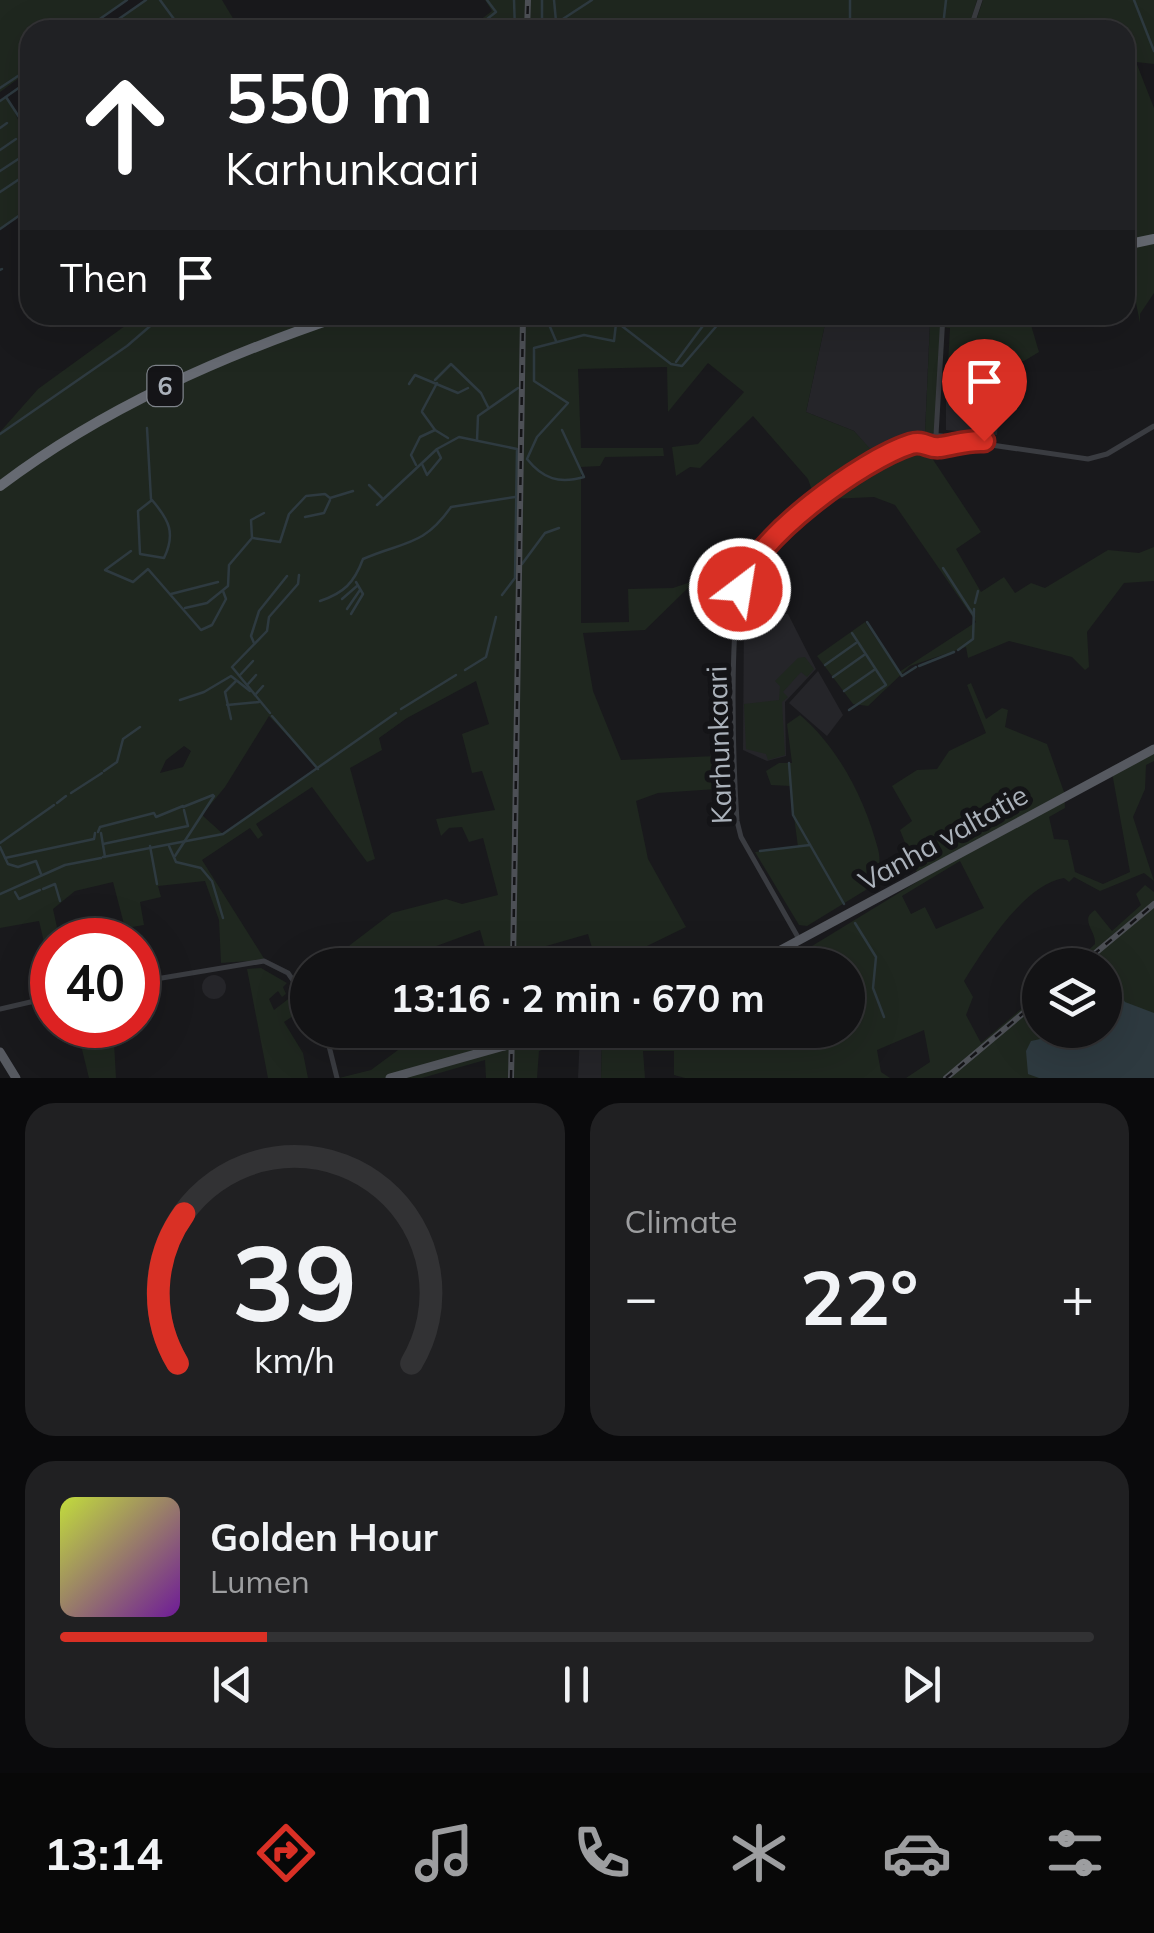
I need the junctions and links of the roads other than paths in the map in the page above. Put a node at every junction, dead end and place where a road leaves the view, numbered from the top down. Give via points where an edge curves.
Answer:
1 (302, 325) edge
2 (319, 325) edge
3 (943, 325) edge
4 (1154, 426) edge
5 (938, 439) junction
6 (0, 482) edge
7 (1154, 749) edge
8 (800, 942) junction
9 (788, 948) edge
10 (290, 977) edge
11 (160, 978) edge
12 (30, 1002) edge
13 (0, 1009) edge
14 (330, 1048) edge
15 (497, 1048) edge
16 (0, 1052) edge
17 (16, 1078) edge
18 (338, 1078) edge
19 (390, 1078) edge

1 - 6 highway, 6 via 109,408
2 - 6 highway, 6 via 166,385
3 - 5 street
4 - 5 street, Karhunkaari via 1088,459
5 - 8 street, Karhunkaari via 878,458 747,566 738,608 742,838
7 - 8 main road, Vanha valtatie
8 - 9 main road, Vanha valtatie
10 - 11 street via 264,961
12 - 13 street
14 - 18 street
15 - 19 main road, bridge
16 - 17 main road

